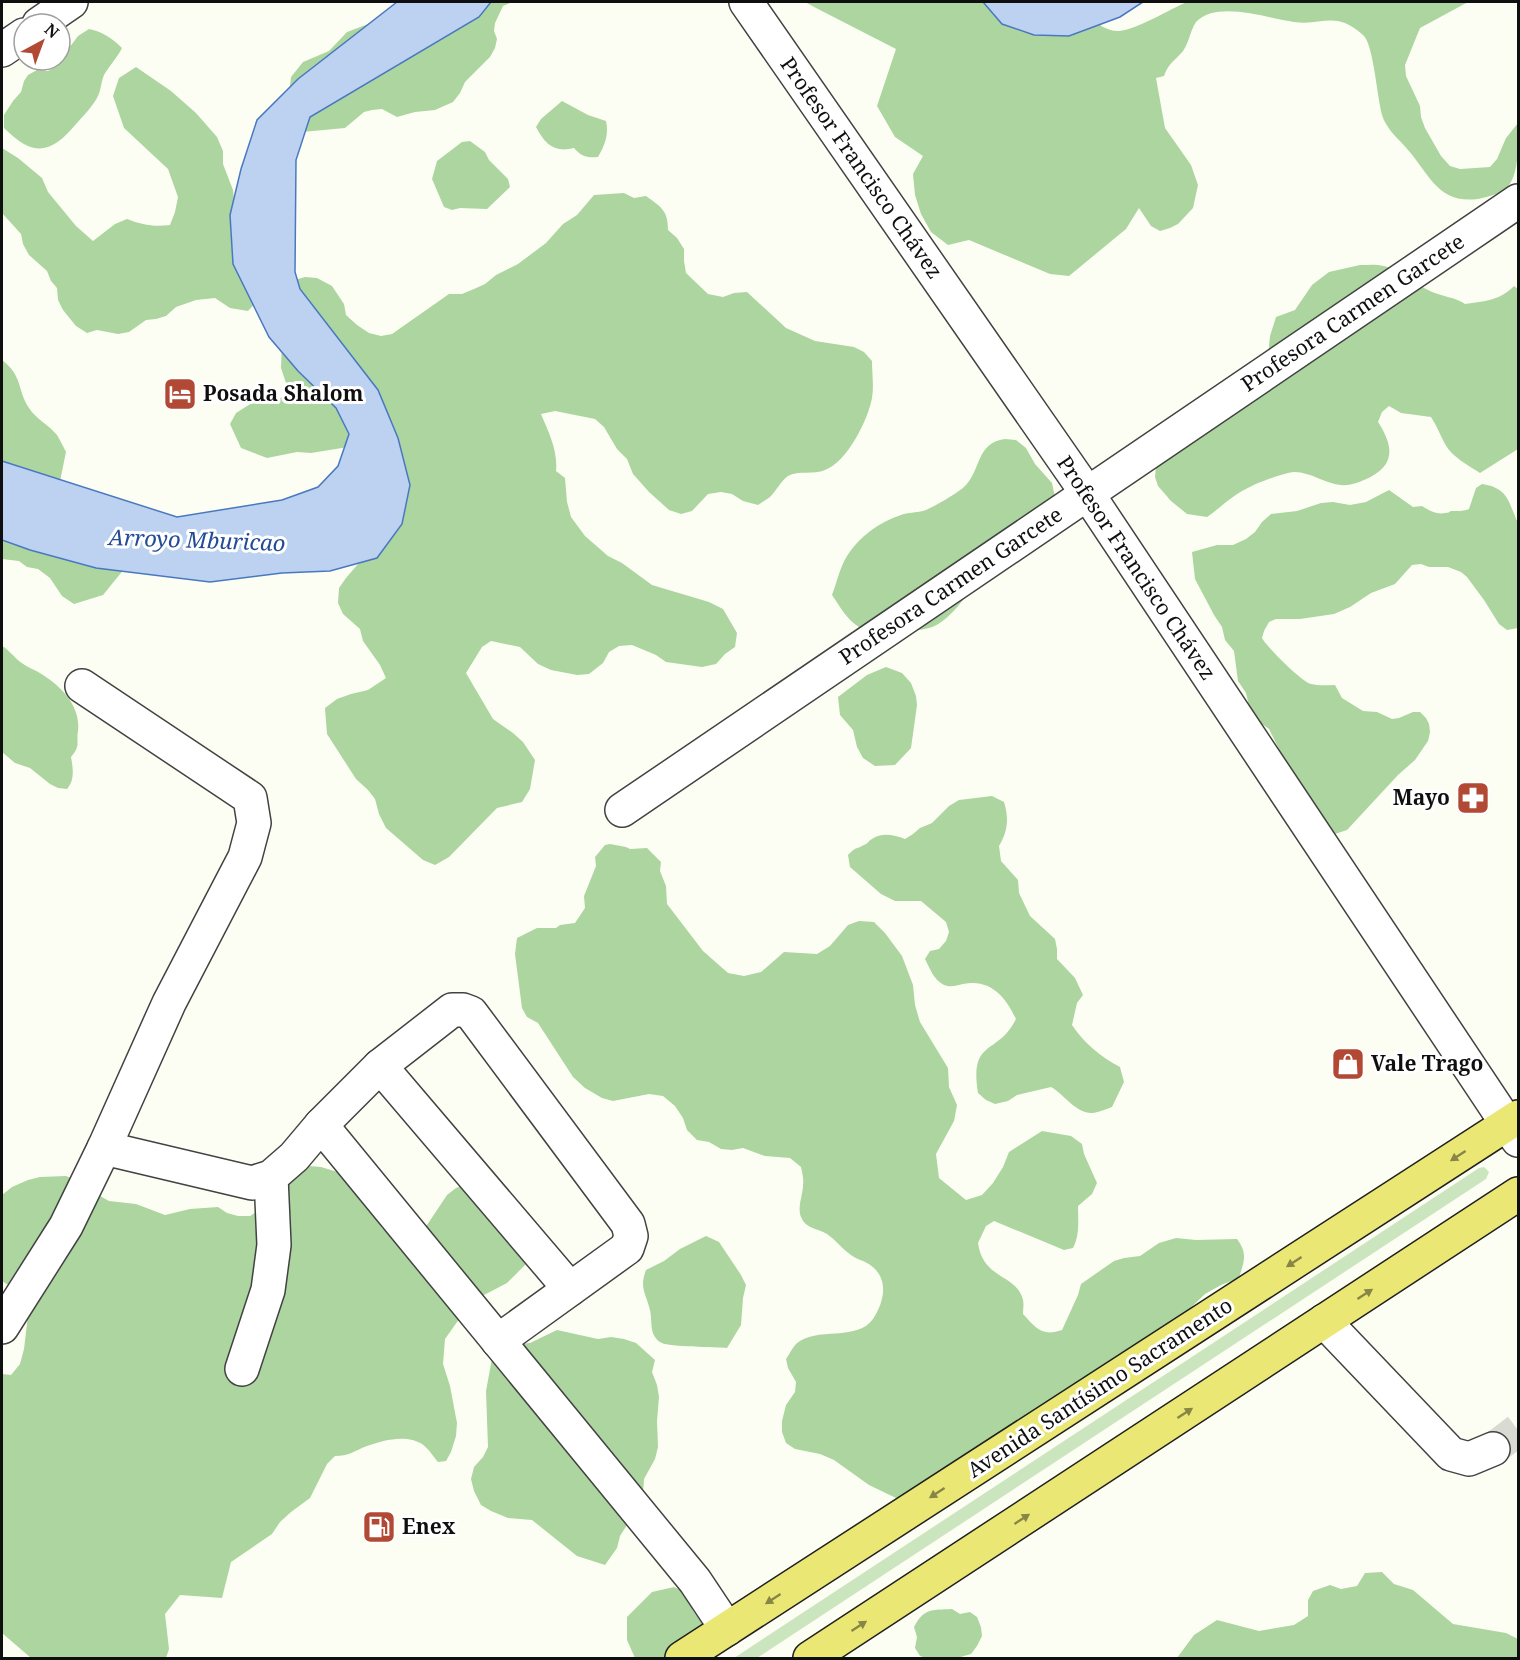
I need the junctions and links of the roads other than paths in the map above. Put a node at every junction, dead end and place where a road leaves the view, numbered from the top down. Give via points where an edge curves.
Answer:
1 (71, 2) edge
2 (746, 2) edge
3 (56, 12) edge
4 (1512, 210) edge
5 (1087, 493) junction
6 (82, 686) dead end
7 (622, 810) dead end
8 (380, 1066) junction
9 (321, 1125) junction
10 (1515, 1127) edge
11 (104, 1148) junction
12 (271, 1177) junction
13 (1518, 1194) edge
14 (570, 1289) junction
15 (1324, 1321) junction
16 (2, 1327) edge
17 (498, 1341) junction
18 (242, 1369) dead end
19 (1493, 1449) tunnel mouth
20 (727, 1629) junction
21 (682, 1659) edge
22 (810, 1659) edge

1 - 3 street
2 - 5 street, Profesor Francisco Chávez
4 - 5 street, Profesora Carmen Garcete
5 - 7 street, Profesora Carmen Garcete
5 - 10 street, Profesor Francisco Chávez
6 - 11 street via 250,798 254,823 245,857 169,1003
8 - 9 street
8 - 14 street
8 - 14 street via 452,1010 471,1013 628,1224 631,1236 627,1248
9 - 12 street
9 - 17 street
10 -> 20 main road, Avenida Santísimo Sacramento
11 - 12 street via 252,1184
11 - 16 street via 66,1227
12 - 18 street via 274,1245 268,1290
15 -> 13 main road
14 - 17 street
15 - 19 street via 1451,1454 1469,1459
22 -> 15 main road
17 - 20 street via 695,1581
20 - 21 main road, Avenida Santísimo Sacramento

